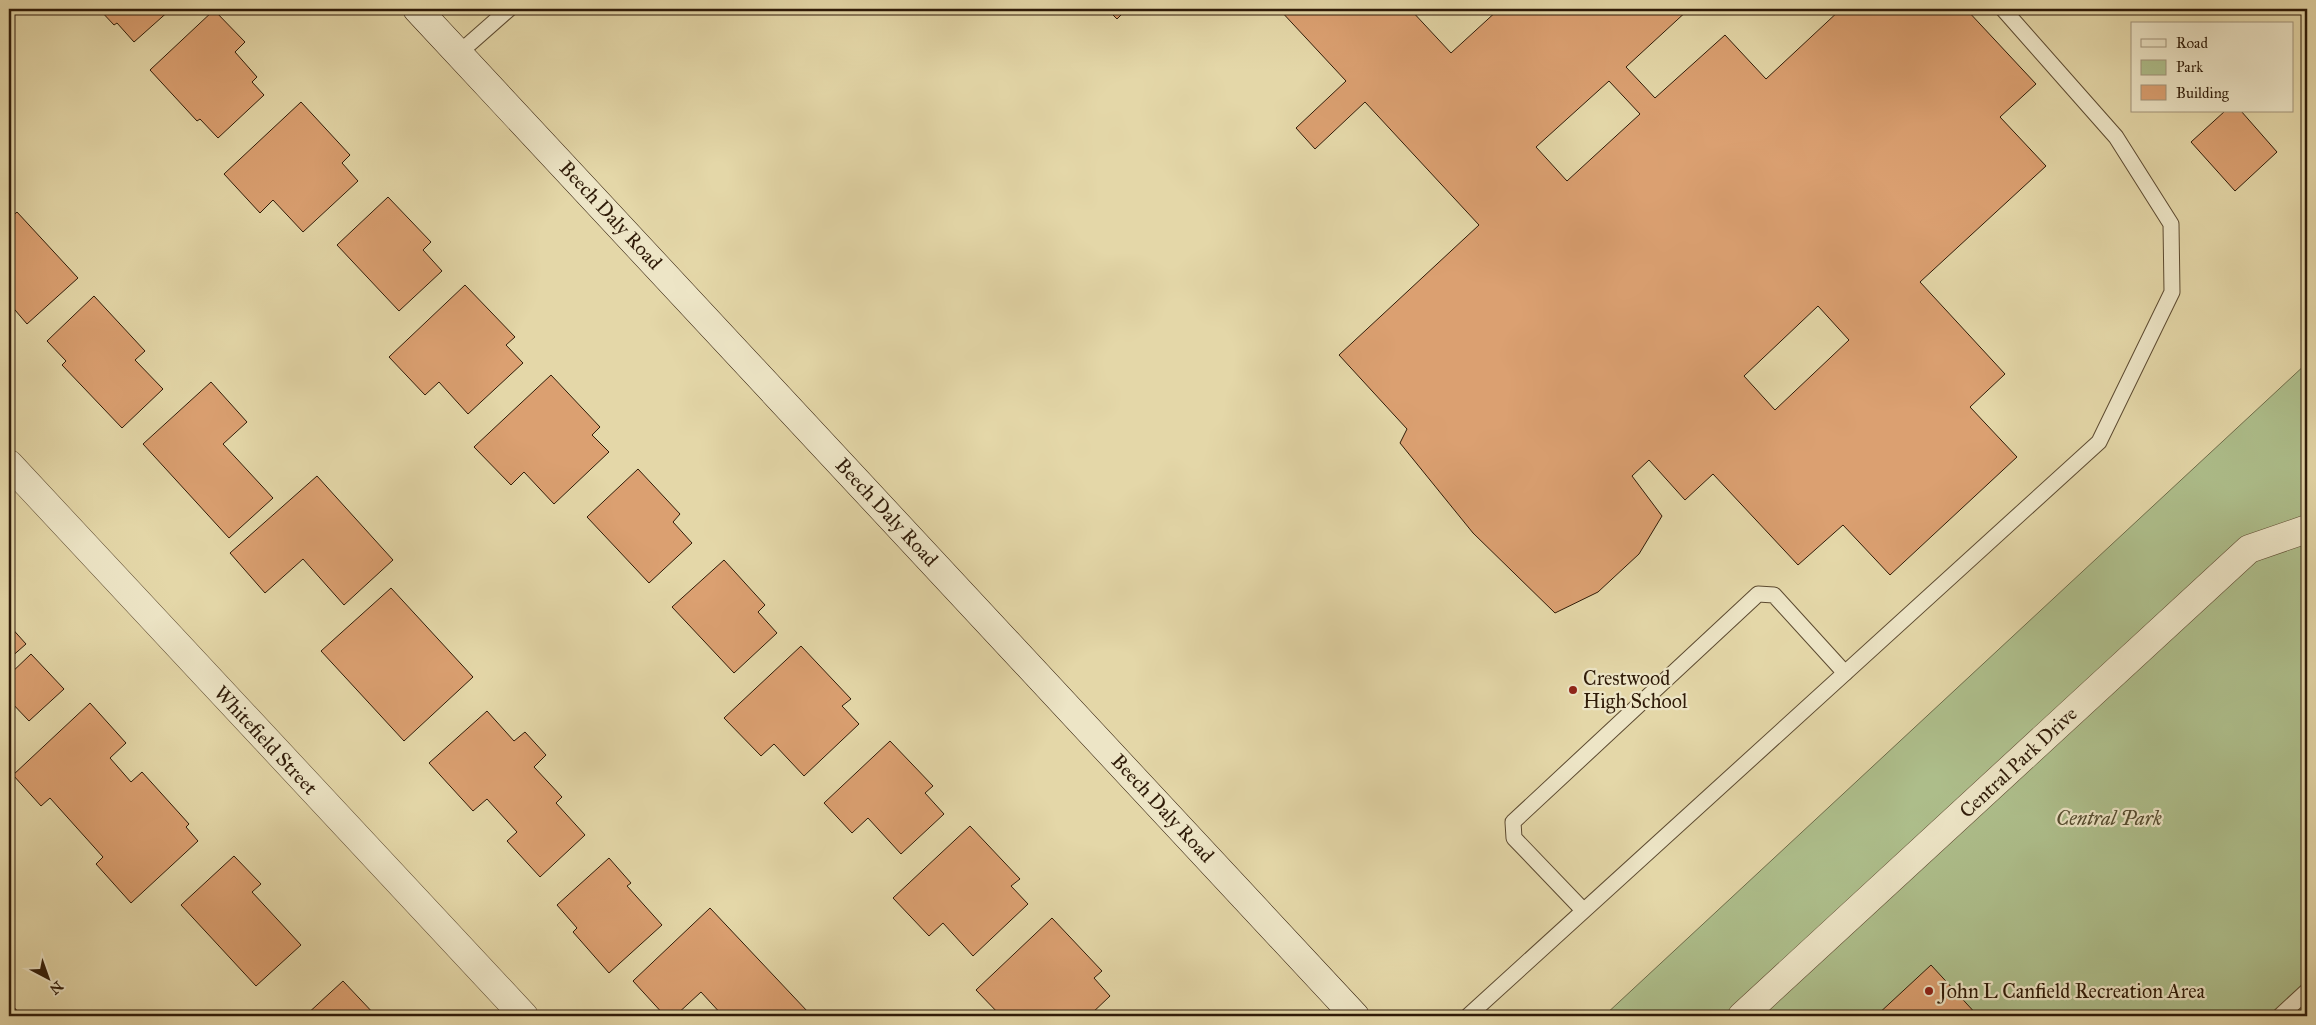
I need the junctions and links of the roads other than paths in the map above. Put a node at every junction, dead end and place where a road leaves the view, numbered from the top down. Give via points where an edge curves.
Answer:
1 (417, 9) edge
2 (509, 9) edge
3 (2003, 9) edge
4 (459, 53) junction
5 (9, 464) edge
6 (2307, 529) edge
7 (1845, 673) junction
8 (1584, 910) junction
9 (2307, 991) edge
10 (2291, 1011) edge
11 (524, 1016) edge
12 (1355, 1016) edge
13 (1468, 1016) edge
14 (1742, 1016) edge
15 (2280, 1016) edge

1 - 4 street, Beech Daly Road
2 - 4 lane
3 - 7 lane via 2116,137 2171,224 2172,292 2099,442
4 - 12 street, Beech Daly Road
5 - 11 street, Whitefield Street
6 - 14 street, Central Park Drive via 2249,549
7 - 8 lane
7 - 8 lane via 1774,595 1758,594 1513,822 1514,838
8 - 13 lane
9 - 10 lane
10 - 15 lane

